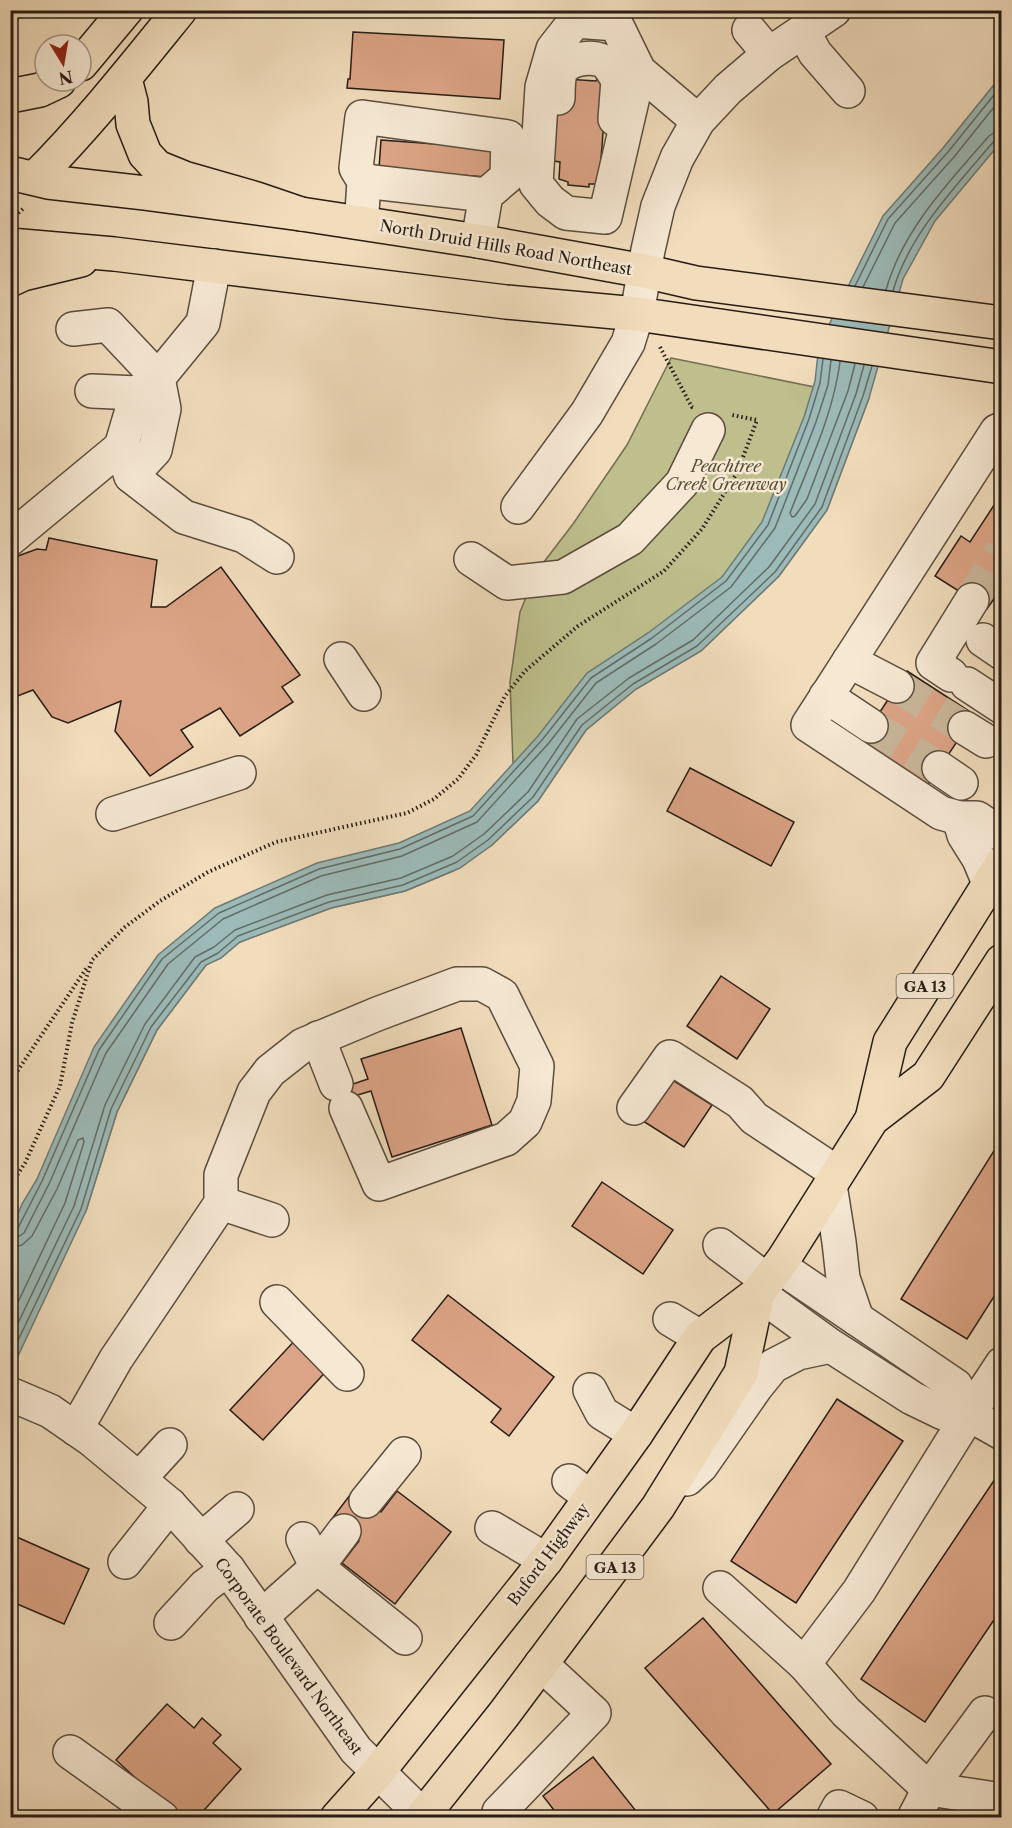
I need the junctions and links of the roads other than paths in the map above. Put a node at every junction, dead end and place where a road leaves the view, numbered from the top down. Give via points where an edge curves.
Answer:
1 (126, 10) edge
2 (180, 10) edge
3 (834, 10) edge
4 (803, 31) junction
5 (93, 50) edge
6 (628, 75) junction
7 (125, 79) junction
8 (33, 91) edge
9 (848, 91) dead end
10 (10, 96) edge
11 (698, 121) junction
12 (364, 181) junction
13 (20, 190) edge
14 (486, 195) junction
15 (558, 207) junction
16 (301, 214) junction
17 (356, 222) junction
18 (478, 241) junction
19 (10, 244) edge
20 (114, 254) junction
21 (556, 256) junction
22 (214, 266) junction
23 (644, 271) junction
24 (10, 280) edge
25 (636, 314) junction
26 (990, 322) edge
27 (73, 329) dead end
28 (1002, 367) edge
29 (147, 386) junction
30 (92, 391) dead end
31 (707, 415) road end
32 (1002, 429) edge
33 (126, 461) junction
34 (518, 507) dead end
35 (10, 539) edge
36 (277, 557) dead end
37 (471, 559) dead end
38 (972, 600) tunnel mouth
39 (341, 659) dead end
40 (849, 661) junction
41 (897, 686) tunnel mouth
42 (364, 694) dead end
43 (826, 696) junction
44 (1002, 707) edge
45 (871, 726) tunnel mouth
46 (239, 772) dead end
47 (113, 814) dead end
48 (959, 818) junction
49 (1002, 835) edge
50 (995, 873) edge
51 (1002, 961) edge
52 (318, 1038) junction
53 (634, 1108) dead end
54 (872, 1119) junction
55 (833, 1179) junction
56 (221, 1203) junction
57 (273, 1220) dead end
58 (720, 1245) dead end
59 (768, 1280) junction
60 (278, 1302) dead end
61 (670, 1319) dead end
62 (857, 1319) junction
63 (700, 1337) junction
64 (831, 1346) junction
65 (874, 1354) junction
66 (1002, 1364) edge
67 (347, 1374) dead end
68 (590, 1390) dead end
69 (10, 1394) edge
70 (969, 1414) junction
71 (63, 1420) junction
72 (1002, 1433) edge
73 (636, 1434) junction
74 (170, 1444) dead end
75 (404, 1454) dead end
76 (139, 1479) junction
77 (674, 1482) junction
78 (366, 1501) dead end
79 (170, 1505) junction
80 (237, 1509) dead end
81 (492, 1528) dead end
82 (344, 1531) dead end
83 (201, 1540) junction
84 (310, 1553) junction
85 (546, 1560) junction
86 (126, 1562) dead end
87 (228, 1569) junction
88 (720, 1588) dead end
89 (261, 1617) junction
90 (171, 1623) dead end
91 (405, 1638) dead end
92 (541, 1664) junction
93 (804, 1664) junction
94 (985, 1713) dead end
95 (70, 1752) dead end
96 (378, 1772) junction
97 (929, 1789) junction
98 (1002, 1800) edge
99 (423, 1817) edge
100 (162, 1818) edge
101 (337, 1818) edge
102 (504, 1818) edge
103 (833, 1818) edge
104 (862, 1818) edge
105 (914, 1818) edge

1 - 5 main road
2 - 7 main road
3 - 4 street
4 - 9 street via 815,53
4 - 11 street via 759,42 728,89
6 - 11 street
6 - 15 street via 605,217
6 - 15 street via 594,59 578,59 560,72
6 - 15 street via 616,24 575,21 553,49 542,87 536,184
7 - 13 main road via 63,150
7 - 16 main road via 133,123 145,154 157,167
8 - 10 main road
11 - 23 street via 677,158 658,206
12 - 14 street
12 - 14 street via 356,168 362,117 508,137 507,177
12 - 17 street via 362,212
13 - 16 main road, North Druid Hills Road Northeast via 48,182
14 - 18 street
15 - 21 street
16 - 17 main road, North Druid Hills Road Northeast
17 - 18 main road, North Druid Hills Road Northeast
18 - 21 main road, North Druid Hills Road Northeast
19 - 20 main road
20 - 22 main road
20 - 24 main road
21 - 23 main road, North Druid Hills Road Northeast
22 - 25 main road
22 - 29 street via 203,323
23 - 25 street
23 - 26 main road, North Druid Hills Road Northeast via 696,284
25 - 28 main road
25 - 34 street via 628,343 587,413
27 - 29 street via 108,325
29 - 30 street
29 - 33 street
31 - 37 street via 682,483 630,539 563,577 507,583
32 - 40 street via 997,431
33 - 35 street
33 - 36 street via 184,517 244,536
38 - 44 street via 933,663
39 - 42 street
40 - 41 street
40 - 43 street
43 - 45 street
43 - 48 street via 808,724 941,813
46 - 47 street
48 - 49 street via 977,818
48 - 50 street via 964,835
50 - 54 main road, Buford Highway / GA 13 via 890,1042
51 - 54 main road, Buford Highway / GA 13 via 928,1076
52 - 52 street via 457,984 482,984 501,995 537,1066 534,1101 525,1122 506,1139 379,1184
52 - 56 street via 270,1071 254,1092 221,1175
53 - 55 street via 670,1057 740,1102 754,1118
54 - 55 main road, Buford Highway / GA 13
55 - 59 main road, Buford Highway / GA 13
55 - 62 street via 843,1278
56 - 57 street
56 - 71 street via 116,1359
58 - 59 street
59 - 62 street
59 - 63 main road, Buford Highway / GA 13
59 - 64 street
59 - 77 main road, Buford Highway / GA 13 via 741,1373
60 - 67 street
61 - 63 street
62 - 65 street
63 - 73 main road, Buford Highway / GA 13
64 - 65 street
64 - 77 street via 798,1353 772,1366 701,1466 687,1479
65 - 70 street via 904,1373 912,1398 943,1413
66 - 70 street
68 - 73 street via 602,1413
69 - 71 street, Corporate Boulevard Northeast
70 - 72 street
70 - 93 street via 859,1591
71 - 76 street, Corporate Boulevard Northeast
73 - 85 main road, Buford Highway / GA 13 via 580,1489
74 - 76 street
75 - 78 street
76 - 79 street, Corporate Boulevard Northeast
77 - 92 main road, Buford Highway / GA 13
79 - 83 street, Corporate Boulevard Northeast
79 - 86 street
80 - 83 street
81 - 85 street
82 - 84 street
83 - 87 street, Corporate Boulevard Northeast
84 - 89 street
84 - 91 street
85 - 96 main road, Buford Highway / GA 13
87 - 89 street, Corporate Boulevard Northeast
87 - 90 street via 205,1586
88 - 93 street
89 - 96 street, Corporate Boulevard Northeast via 356,1750
92 - 99 main road, Buford Highway / GA 13
92 - 102 street via 594,1713 499,1812
93 - 97 street via 846,1712
94 - 97 street
95 - 100 street
96 - 99 street, Corporate Boulevard Northeast
96 - 101 main road, Buford Highway / GA 13
97 - 98 street
97 - 105 street
103 - 104 street via 839,1807

